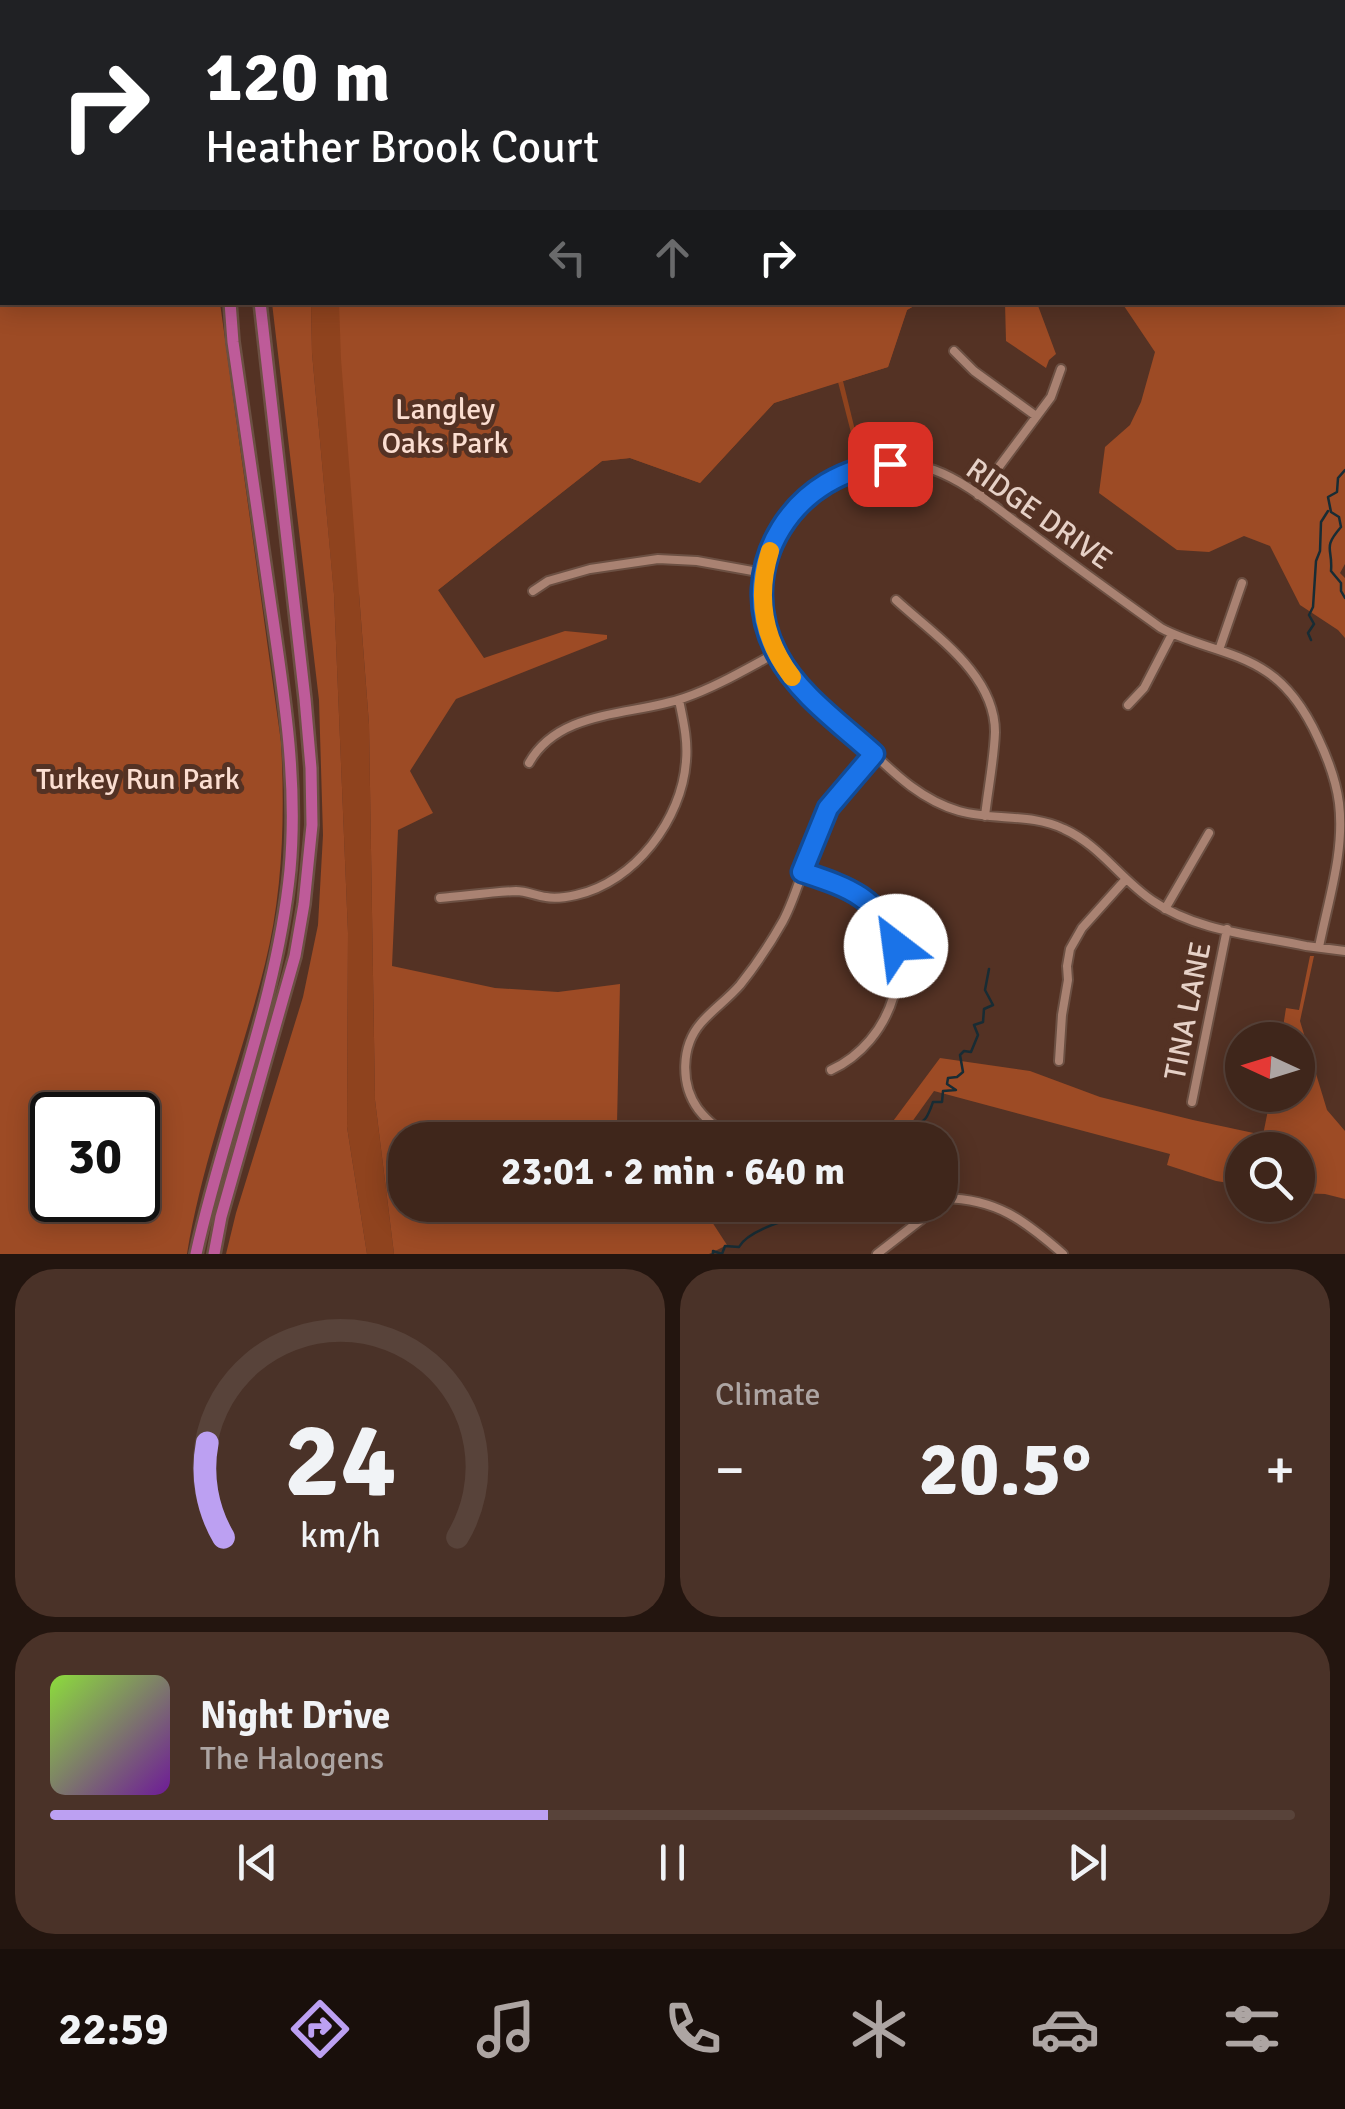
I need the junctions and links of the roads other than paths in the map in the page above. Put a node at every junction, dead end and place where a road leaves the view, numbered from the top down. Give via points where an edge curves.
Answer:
1 (230, 305) edge
2 (260, 305) edge
3 (954, 351) dead end
4 (1061, 370) dead end
5 (1036, 416) junction
6 (978, 495) junction
7 (764, 572) junction
8 (1242, 582) dead end
9 (533, 591) dead end
10 (896, 600) dead end
11 (1172, 634) junction
12 (1219, 650) junction
13 (776, 653) junction
14 (680, 700) junction
15 (1128, 704) dead end
16 (874, 754) junction
17 (529, 763) dead end
18 (984, 816) junction
19 (1209, 834) dead end
20 (802, 872) junction
21 (1126, 878) junction
22 (440, 898) dead end
23 (1165, 909) junction
24 (1227, 929) junction
25 (1319, 948) junction
26 (1345, 951) edge
27 (1060, 1061) dead end
28 (831, 1070) dead end
29 (1192, 1102) dead end
30 (710, 1122) edge
31 (958, 1199) edge
32 (916, 1222) edge
33 (196, 1254) edge
34 (214, 1254) edge
35 (877, 1254) edge
36 (1063, 1254) edge

1 - 33 highway via 292,764 290,868 272,979
2 - 34 highway via 306,699 312,825 295,956
3 - 5 street
4 - 5 street
5 - 6 street
6 - 7 street, RIDGE DRIVE via 919,466 851,470 798,504
6 - 11 street, RIDGE DRIVE
7 - 9 street via 658,559 590,569
7 - 13 street, RIDGE DRIVE via 763,613
8 - 12 street
10 - 18 street via 967,665 988,702 995,730
11 - 12 street, RIDGE DRIVE
11 - 15 street via 1144,688
12 - 25 street, RIDGE DRIVE via 1254,664 1292,694 1332,771 1340,832
13 - 14 street
13 - 16 street, RIDGE DRIVE via 798,684
14 - 17 street via 562,730
14 - 22 street via 686,745 681,791 661,833 628,868 576,895 522,891
16 - 18 street, RIDGE DRIVE via 925,797
16 - 20 street via 828,808
18 - 21 street, RIDGE DRIVE via 1064,829
19 - 23 street
20 - 28 street via 870,903 889,928 898,959 890,1009 860,1052
20 - 30 street via 764,953 700,1023 688,1047 686,1080
21 - 23 street, RIDGE DRIVE
21 - 27 street via 1070,948
23 - 24 street, RIDGE DRIVE
24 - 25 street, RIDGE DRIVE
24 - 29 street, TINA LANE
25 - 26 street, RIDGE DRIVE
31 - 36 street via 1008,1212
32 - 35 street

